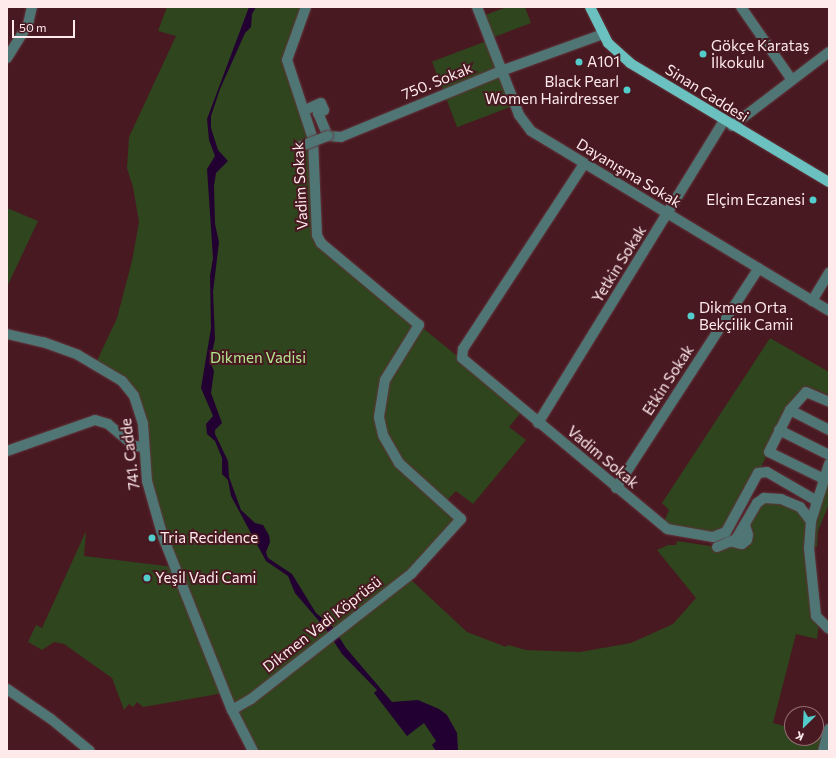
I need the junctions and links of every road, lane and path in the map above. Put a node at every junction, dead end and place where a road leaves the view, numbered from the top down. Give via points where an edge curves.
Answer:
1 (32, 7) edge
2 (306, 7) edge
3 (477, 7) edge
4 (590, 7) edge
5 (741, 7) edge
6 (603, 34) junction
7 (829, 52) edge
8 (7, 58) edge
9 (501, 71) junction
10 (792, 80) junction
11 (305, 110) junction
12 (728, 123) junction
13 (328, 136) junction
14 (299, 147) dead end
15 (584, 164) junction
16 (829, 182) edge
17 (668, 214) junction
18 (758, 268) junction
19 (829, 273) edge
20 (812, 301) junction
21 (829, 311) edge
22 (419, 325) joint
23 (7, 334) edge
24 (829, 402) edge
25 (790, 410) junction
26 (538, 423) junction
27 (779, 430) junction
28 (829, 430) edge
29 (144, 447) junction
30 (7, 450) edge
31 (829, 455) edge
32 (829, 464) edge
33 (824, 479) junction
34 (616, 488) junction
35 (817, 501) junction
36 (811, 521) junction
37 (717, 547) dead end
38 (829, 629) edge
39 (7, 690) edge
40 (232, 710) junction
41 (829, 729) edge
42 (90, 751) edge
43 (253, 751) edge
44 (823, 751) edge

1 - 8 street via 28,24
2 - 11 street, Vadim Sokak via 287,60
3 - 9 street, Dayanışma Sokak
4 - 6 main road, Sinan Caddesi
5 - 10 street
6 - 9 street, 750. Sokak
6 - 12 main road, Sinan Caddesi via 617,53 630,63
7 - 10 street
9 - 13 street, 750. Sokak via 341,137
9 - 15 street, Dayanışma Sokak via 524,124
10 - 12 street
11 - 13 street via 321,103 324,110 318,113
11 - 22 street, Vadim Sokak via 313,139 315,225 321,244
12 - 16 main road, Sinan Caddesi
12 - 17 street, Yetkin Sokak
13 - 14 street, 750. Sokak, bridge
15 - 17 street, Dayanışma Sokak
15 - 26 street, Vadim Sokak via 463,349 462,358
17 - 18 street, Dayanışma Sokak
17 - 26 street, Yetkin Sokak
18 - 20 street, Dayanışma Sokak
18 - 34 street, Etkin Sokak
19 - 20 street
20 - 21 street, Dayanışma Sokak
22 - 40 street, Dikmen Vadi Köprüsü via 385,380 380,417 383,435 399,463 461,519 412,573 251,699
23 - 29 street, 741. Cadde via 60,347 122,381 134,396 140,410
24 - 25 street via 806,392
25 - 27 street
25 - 28 street
26 - 34 street, Vadim Sokak
27 - 31 street
27 - 33 street via 769,452
29 - 30 street via 137,448 108,424 94,420
29 - 40 street, 741. Cadde via 148,486 163,537
32 - 33 street
33 - 35 street
34 - 35 street, Vadim Sokak via 668,529 713,537 726,532 732,525 758,473 767,472
35 - 36 street
36 - 37 street via 800,507 771,497 756,503 745,525 747,540 742,544 732,542
36 - 38 street via 809,548 814,610 819,622
39 - 42 street via 50,719
40 - 43 street, 741. Cadde
41 - 44 street

